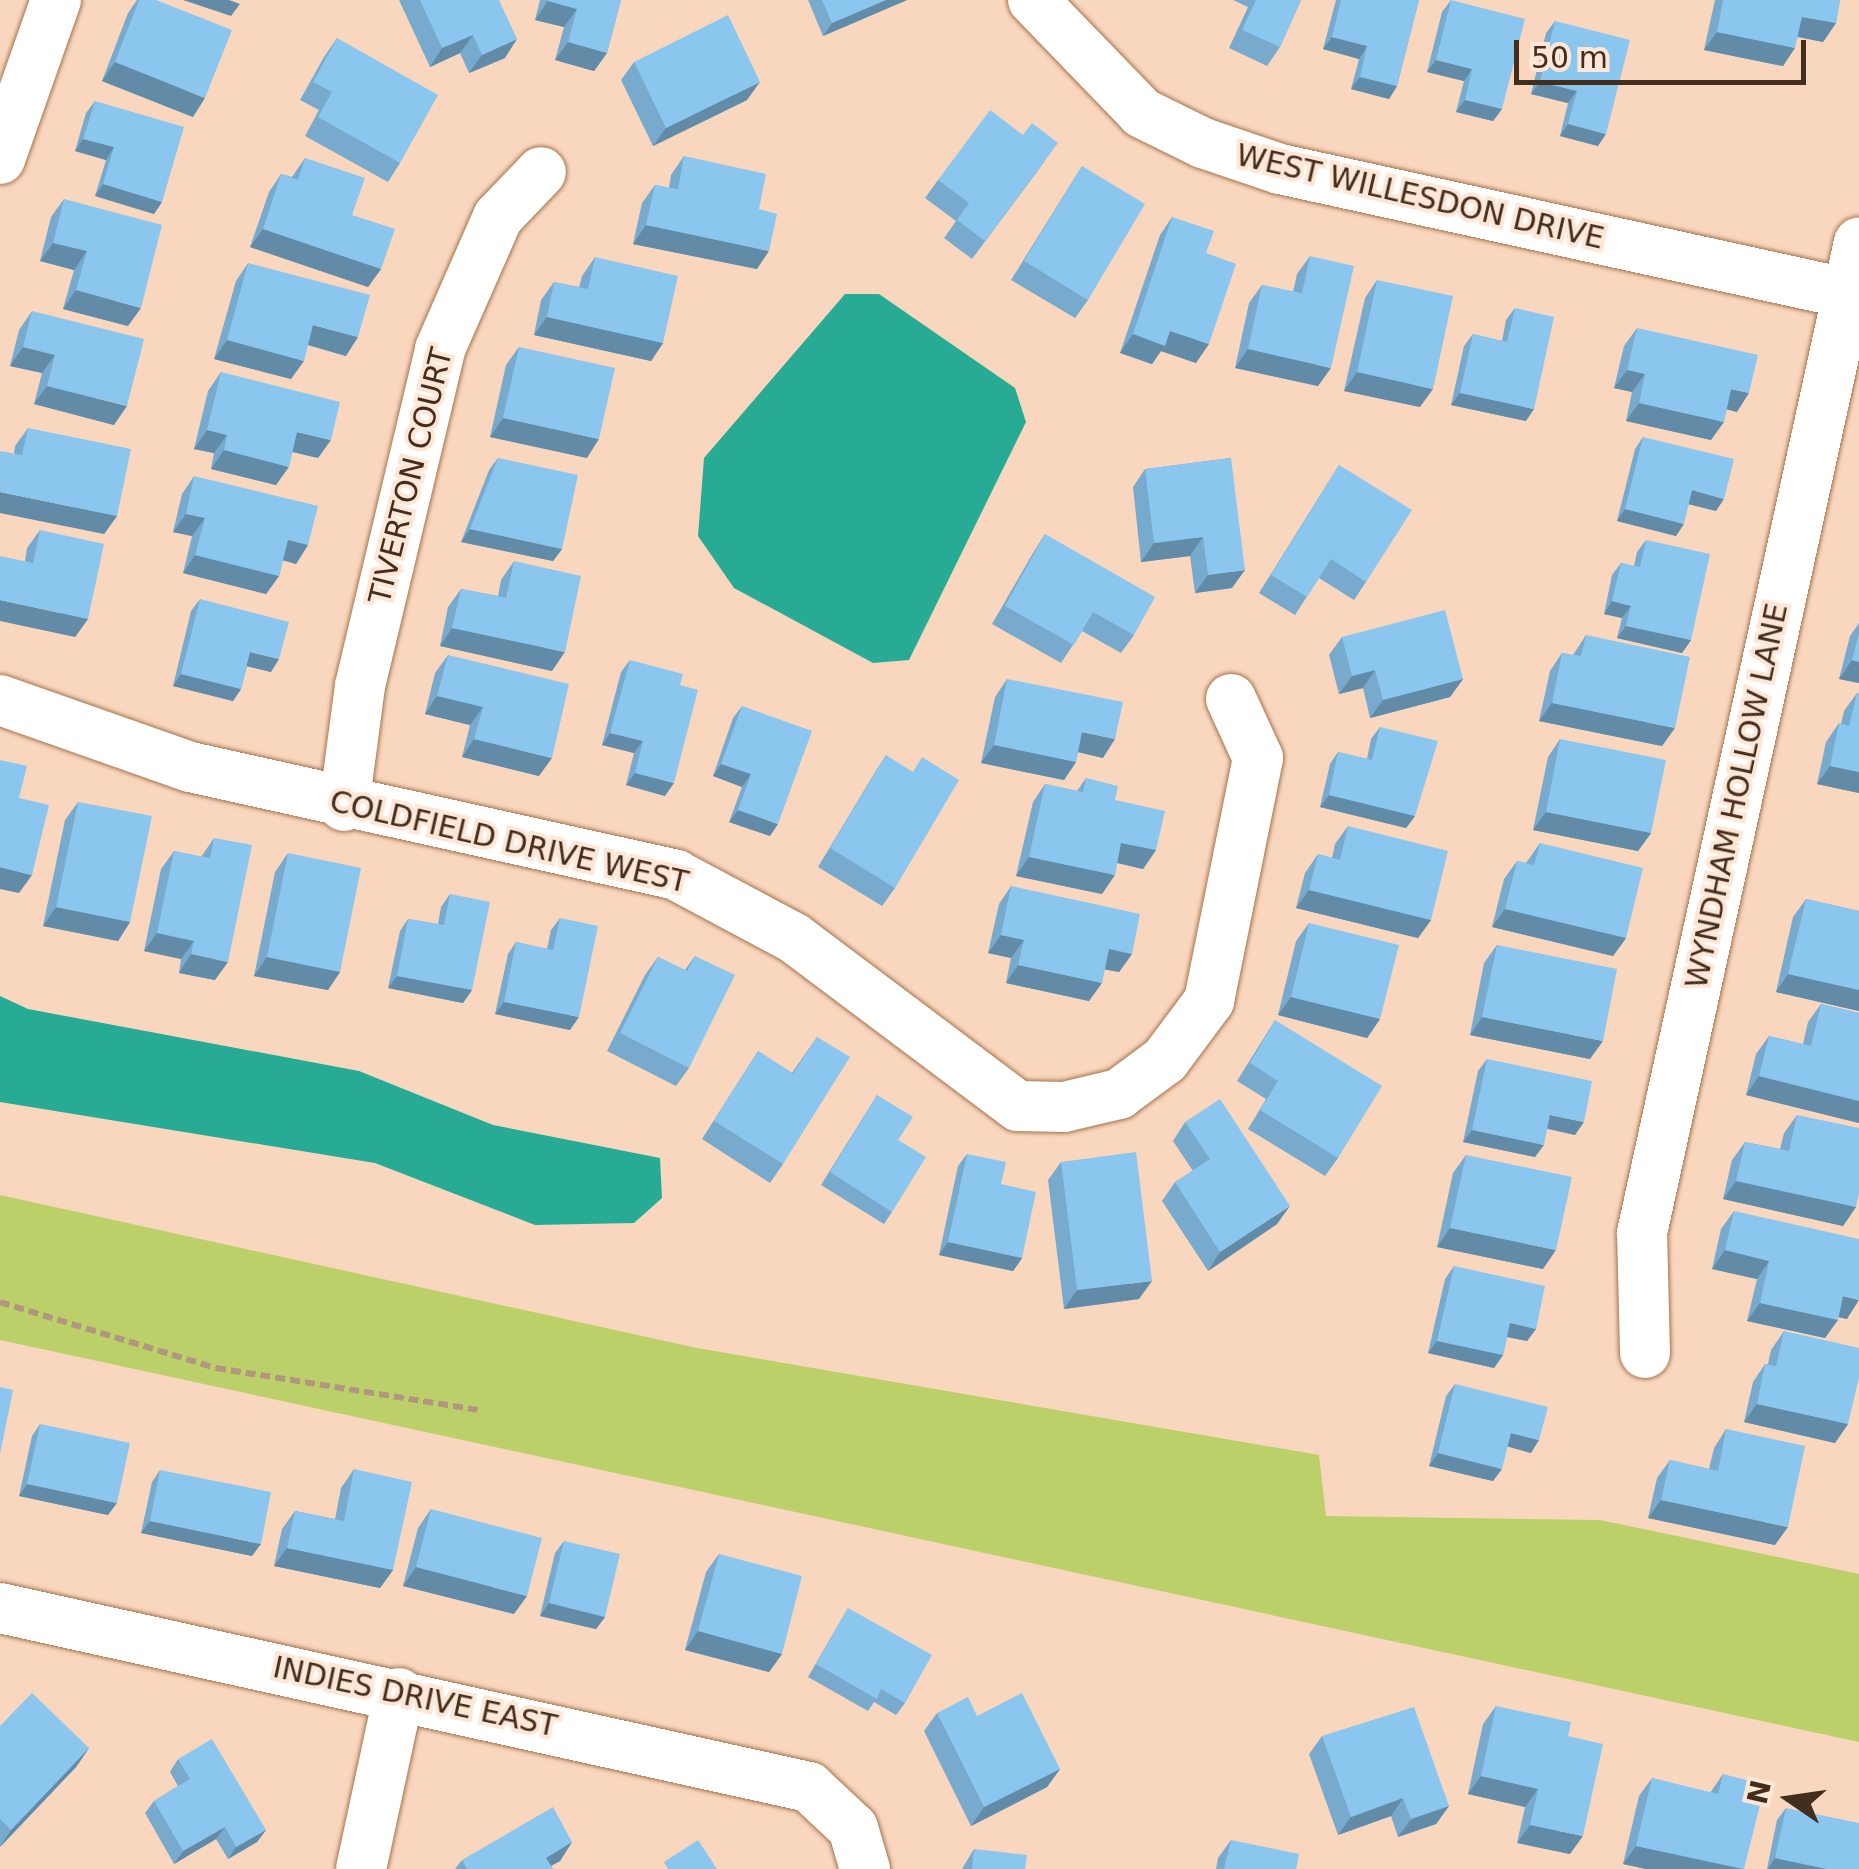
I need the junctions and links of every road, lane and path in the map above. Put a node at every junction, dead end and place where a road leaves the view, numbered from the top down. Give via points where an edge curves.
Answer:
1 (56, 0) edge
2 (1032, 0) edge
3 (0, 159) edge
4 (541, 172) dead end
5 (1859, 242) edge
6 (1853, 295) edge
7 (1231, 699) dead end
8 (0, 700) edge
9 (344, 806) junction
10 (0, 1302) edge
11 (1645, 1353) dead end
12 (478, 1410) dead end
13 (0, 1608) edge
14 (400, 1693) junction
15 (361, 1869) edge
16 (865, 1869) edge

1 - 3 street
2 - 6 street, WEST WILLESDON DRIVE via 1142,113 1203,143 1280,169
4 - 9 street, TIVERTON COURT via 498,217 440,348 360,686
5 - 6 street, WYNDHAM HOLLOW LANE
6 - 11 street, WYNDHAM HOLLOW LANE via 1642,1233
7 - 9 street, COLDFIELD DRIVE WEST via 1258,758 1209,1000 1165,1060 1118,1094 1064,1107 1018,1106 794,938 676,875
8 - 9 street, COLDFIELD DRIVE WEST via 190,767
10 - 12 path via 216,1368
13 - 14 street, INDIES DRIVE EAST
14 - 15 street
14 - 16 street, INDIES DRIVE EAST via 746,1770 828,1797 853,1828

